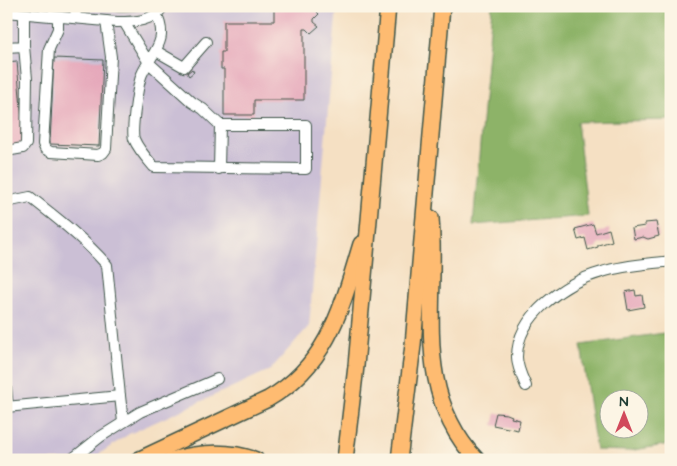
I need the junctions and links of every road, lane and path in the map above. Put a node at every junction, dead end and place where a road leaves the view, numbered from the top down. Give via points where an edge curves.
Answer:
1 (75, 6) edge
2 (164, 6) edge
3 (388, 6) edge
4 (442, 6) edge
5 (40, 11) edge
6 (6, 12) edge
7 (24, 14) junction
8 (156, 14) junction
9 (58, 17) junction
10 (76, 18) junction
11 (106, 21) junction
12 (124, 22) junction
13 (206, 42) dead end
14 (24, 46) junction
15 (6, 47) edge
16 (156, 51) junction
17 (149, 63) junction
18 (220, 125) junction
19 (6, 151) edge
20 (219, 169) junction
21 (428, 174) junction
22 (6, 202) edge
23 (370, 218) junction
24 (671, 261) edge
25 (217, 379) dead end
26 (526, 386) dead end
27 (6, 387) edge
28 (120, 396) junction
29 (7, 407) edge
30 (123, 422) junction
31 (71, 460) edge
32 (138, 460) edge
33 (171, 460) edge
34 (256, 460) edge
35 (345, 460) edge
36 (400, 460) edge
37 (477, 460) edge

1 - 10 street
2 - 8 street
3 - 23 highway
4 - 21 highway
5 - 7 street
5 - 9 street
6 - 7 street
7 - 14 street
8 - 12 street via 147,20
8 - 16 street via 162,31
9 - 10 street
9 - 11 street via 58,29 49,49 43,144 51,152 98,155 106,149 111,57
10 - 11 street
11 - 12 street
12 - 17 street
13 - 16 street via 184,67
14 - 15 street
14 - 19 street via 26,144 23,148
16 - 17 street
17 - 18 street
17 - 20 street via 137,86 134,138 144,154 154,167
18 - 20 street
18 - 20 street via 306,125 306,169
21 - 36 highway
21 - 37 highway via 433,242 433,370 448,418
22 - 28 street via 30,197 66,224 107,265
23 - 32 highway via 334,325 304,371 268,399
23 - 35 highway
24 - 26 street via 604,271 582,278 560,291 531,320 522,335 517,358
25 - 30 street
27 - 29 street
28 - 29 street
28 - 30 street
30 - 31 street
33 - 34 highway via 210,453

